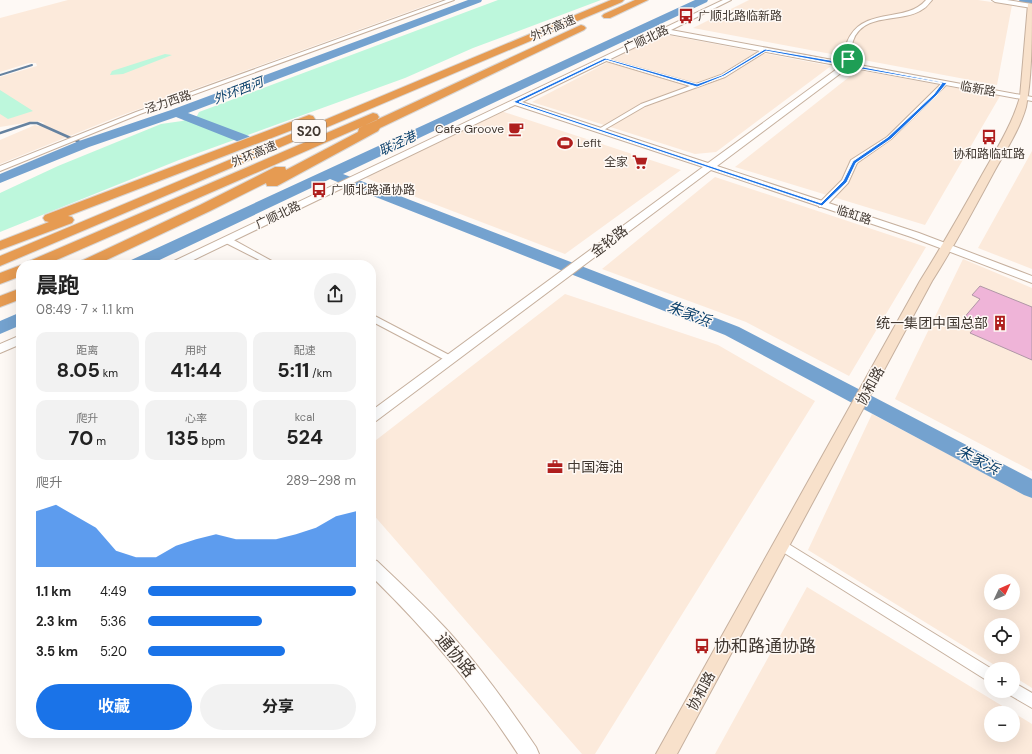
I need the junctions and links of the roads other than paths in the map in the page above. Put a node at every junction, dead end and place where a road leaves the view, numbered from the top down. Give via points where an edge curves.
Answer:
1 (451, 0) edge
2 (619, 0) edge
3 (643, 0) edge
4 (728, 0) edge
5 (929, 0) edge
6 (995, 0) edge
7 (1032, 6) edge
8 (588, 13) junction
9 (603, 18) junction
10 (664, 31) junction
11 (765, 50) junction
12 (605, 59) junction
13 (850, 63) junction
14 (945, 83) junction
15 (697, 86) junction
16 (1028, 98) edge
17 (364, 100) junction
18 (515, 102) junction
19 (401, 114) junction
20 (600, 130) junction
21 (710, 167) junction
22 (0, 169) edge
23 (822, 204) junction
24 (0, 238) edge
25 (227, 240) junction
26 (0, 246) edge
27 (948, 246) junction
28 (44, 260) edge
29 (95, 260) edge
30 (118, 260) edge
31 (185, 260) edge
32 (265, 260) edge
33 (0, 261) edge
34 (16, 272) edge
35 (0, 279) edge
36 (1032, 280) edge
37 (16, 296) edge
38 (0, 302) edge
39 (376, 320) edge
40 (16, 341) edge
41 (0, 349) edge
42 (450, 359) junction
43 (376, 414) edge
44 (782, 545) junction
45 (376, 571) edge
46 (984, 672) edge
47 (1020, 693) edge
48 (1032, 701) edge
49 (529, 754) edge
50 (666, 754) edge

1 - 22 street, 泾力西路 via 138,113
2 - 8 highway, 外环高速 / S20
3 - 9 highway, 外环高速 / S20
4 - 10 street, 广顺北路
5 - 13 street via 927,6 919,10 878,18 861,26 850,37 847,48
6 - 7 street
7 - 16 main road, 协和路
8 - 17 highway
8 - 33 highway, 外环高速 / S20
9 - 19 highway
9 - 28 highway, 外环高速 / S20
10 - 11 street, 临新路
10 - 12 street, 广顺北路
11 - 13 street, 临新路 via 836,63
11 - 15 street via 723,76
12 - 15 street
12 - 18 street, 广顺北路
13 - 14 street, 临新路
13 - 21 street, 金轮路
14 - 16 street, 临新路
14 - 23 street via 889,138 854,162 845,181
15 - 20 street via 643,105
16 - 27 main road, 协和路
17 - 24 highway via 262,136
17 - 26 highway
18 - 20 street, 临虹路
18 - 25 street, 广顺北路
19 - 29 highway
19 - 30 highway via 210,216
20 - 21 street, 临虹路
21 - 23 street, 临虹路
21 - 42 street, 金轮路
23 - 27 street, 临虹路
25 - 31 street, 广顺北路
25 - 32 street
27 - 36 street, 临虹路
27 - 44 main road, 协和路 via 926,281
34 - 35 highway
37 - 38 highway
39 - 42 street
40 - 41 street
42 - 43 street, 金轮路
44 - 46 street
44 - 50 main road, 协和路
45 - 49 street, 通协路 via 451,648 479,682
47 - 48 street

